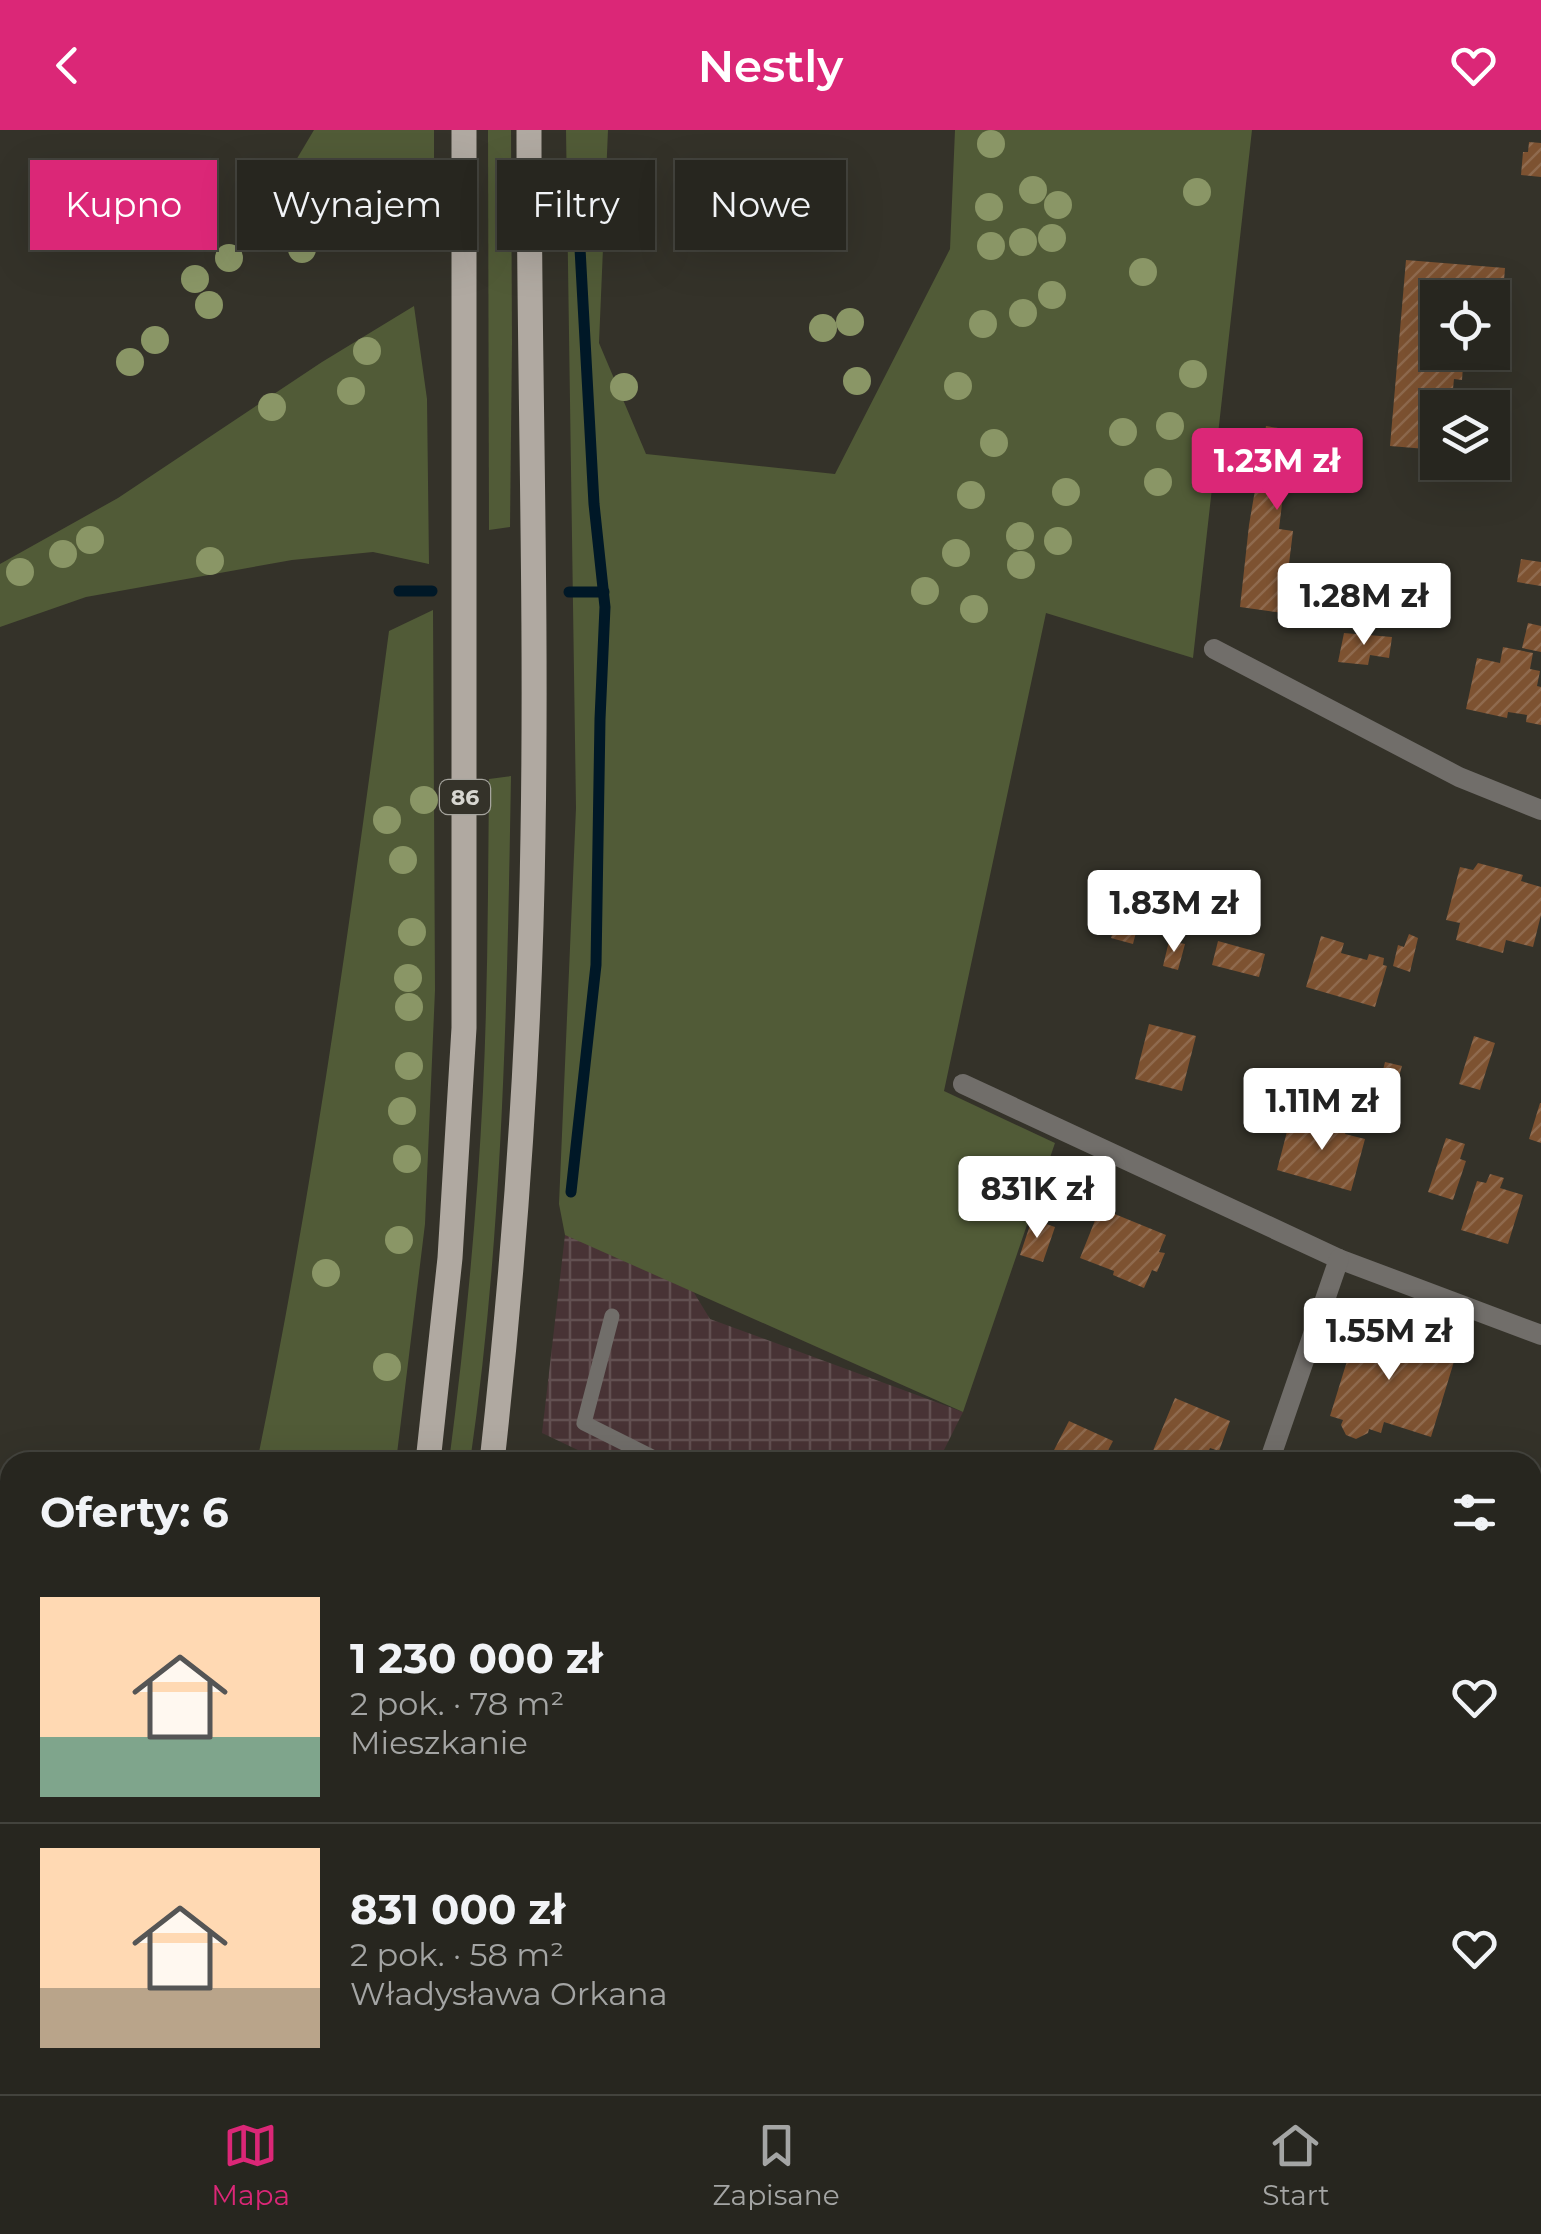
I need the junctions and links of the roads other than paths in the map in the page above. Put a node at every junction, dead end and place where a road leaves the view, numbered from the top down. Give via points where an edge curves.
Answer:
1 (464, 130) edge
2 (529, 130) edge
3 (1214, 649) dead end
4 (1541, 810) edge
5 (963, 1084) dead end
6 (1339, 1259) junction
7 (612, 1316) dead end
8 (1541, 1334) edge
9 (429, 1452) edge
10 (493, 1452) edge
11 (642, 1452) edge
12 (1272, 1452) edge

1 - 9 main road, 86 via 464,1028
2 - 10 main road via 532,873 525,1098
3 - 4 street via 1459,777
5 - 6 street
6 - 8 street
6 - 12 street
7 - 11 lane via 584,1423

